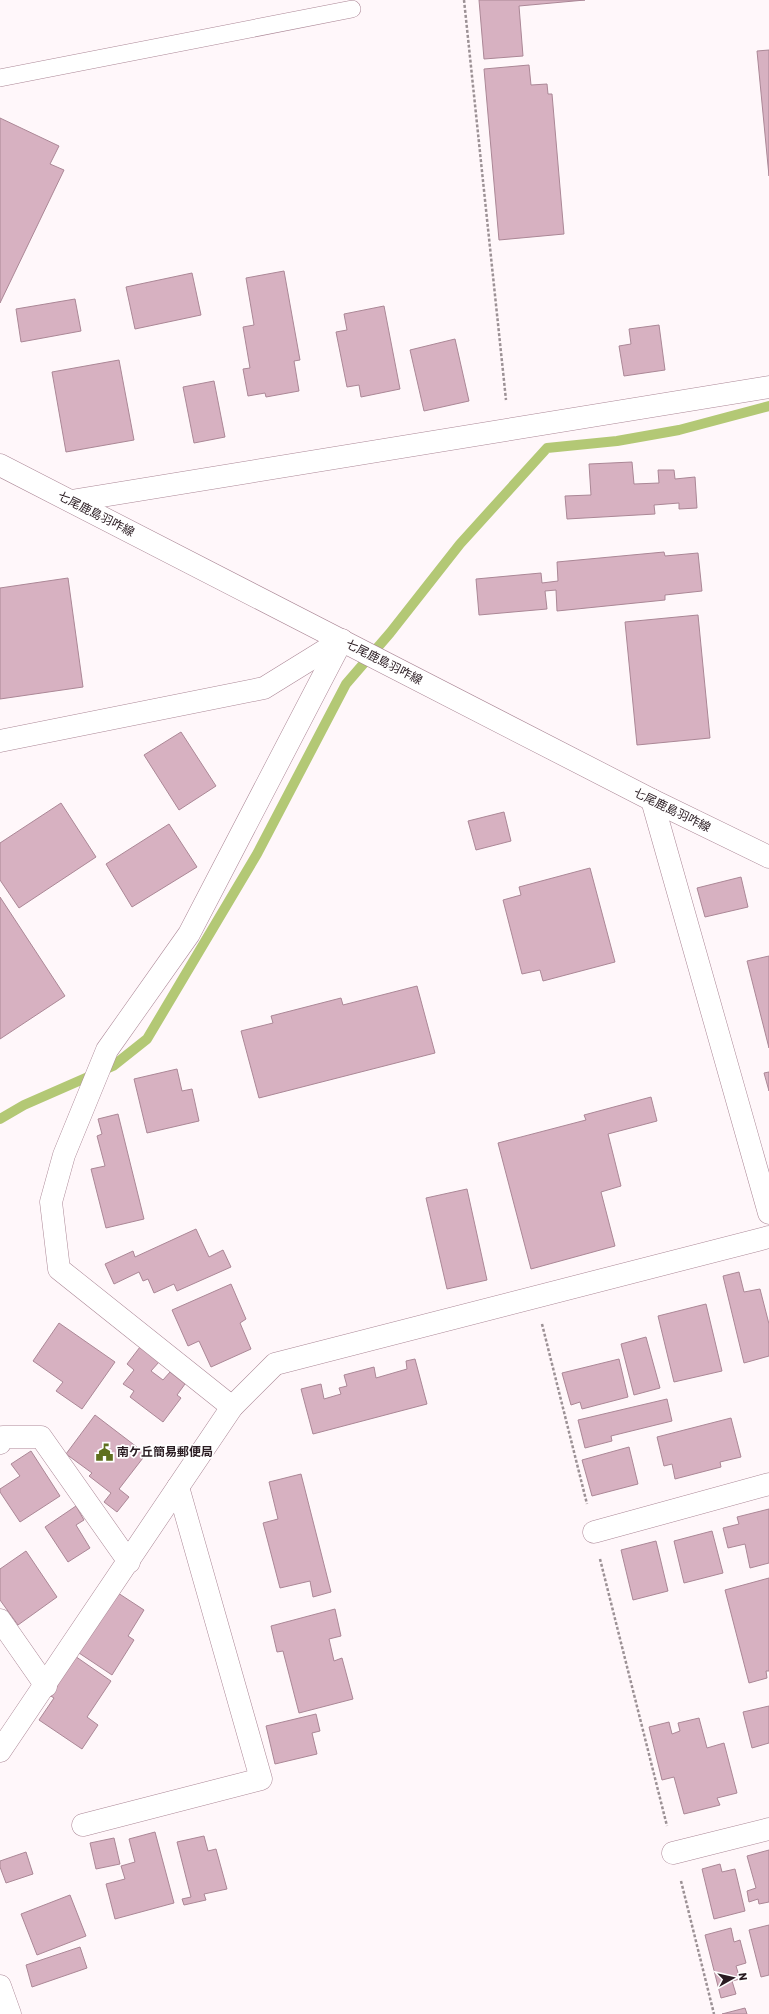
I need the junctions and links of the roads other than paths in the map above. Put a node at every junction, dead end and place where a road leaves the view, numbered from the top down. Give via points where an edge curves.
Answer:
1 (352, 9) dead end
2 (0, 78) edge
3 (769, 387) edge
4 (0, 465) edge
5 (71, 501) junction
6 (349, 643) junction
7 (0, 741) edge
8 (652, 800) junction
9 (769, 857) edge
10 (769, 1213) edge
11 (769, 1237) edge
12 (232, 1408) junction
13 (1, 1439) edge
14 (769, 1484) edge
15 (178, 1487) junction
16 (594, 1532) road end
17 (129, 1562) junction
18 (0, 1620) edge
19 (46, 1686) junction
20 (0, 1752) edge
21 (83, 1825) dead end
22 (769, 1829) edge
23 (673, 1853) road end
24 (0, 1986) edge
25 (10, 2014) edge

1 - 2 lane
3 - 5 street
4 - 5 street, 七尾鹿島羽咋線
5 - 6 street, 七尾鹿島羽咋線
6 - 7 street via 264,688
6 - 8 street, 七尾鹿島羽咋線
6 - 12 street via 189,934 107,1050 64,1155 51,1202 59,1269
8 - 9 street, 七尾鹿島羽咋線
8 - 10 street
11 - 12 street via 275,1364
12 - 15 street
13 - 17 street via 41,1437
14 - 16 street
15 - 17 street
15 - 21 street via 261,1779
17 - 19 street
18 - 19 street
19 - 20 street
22 - 23 street
24 - 25 street

